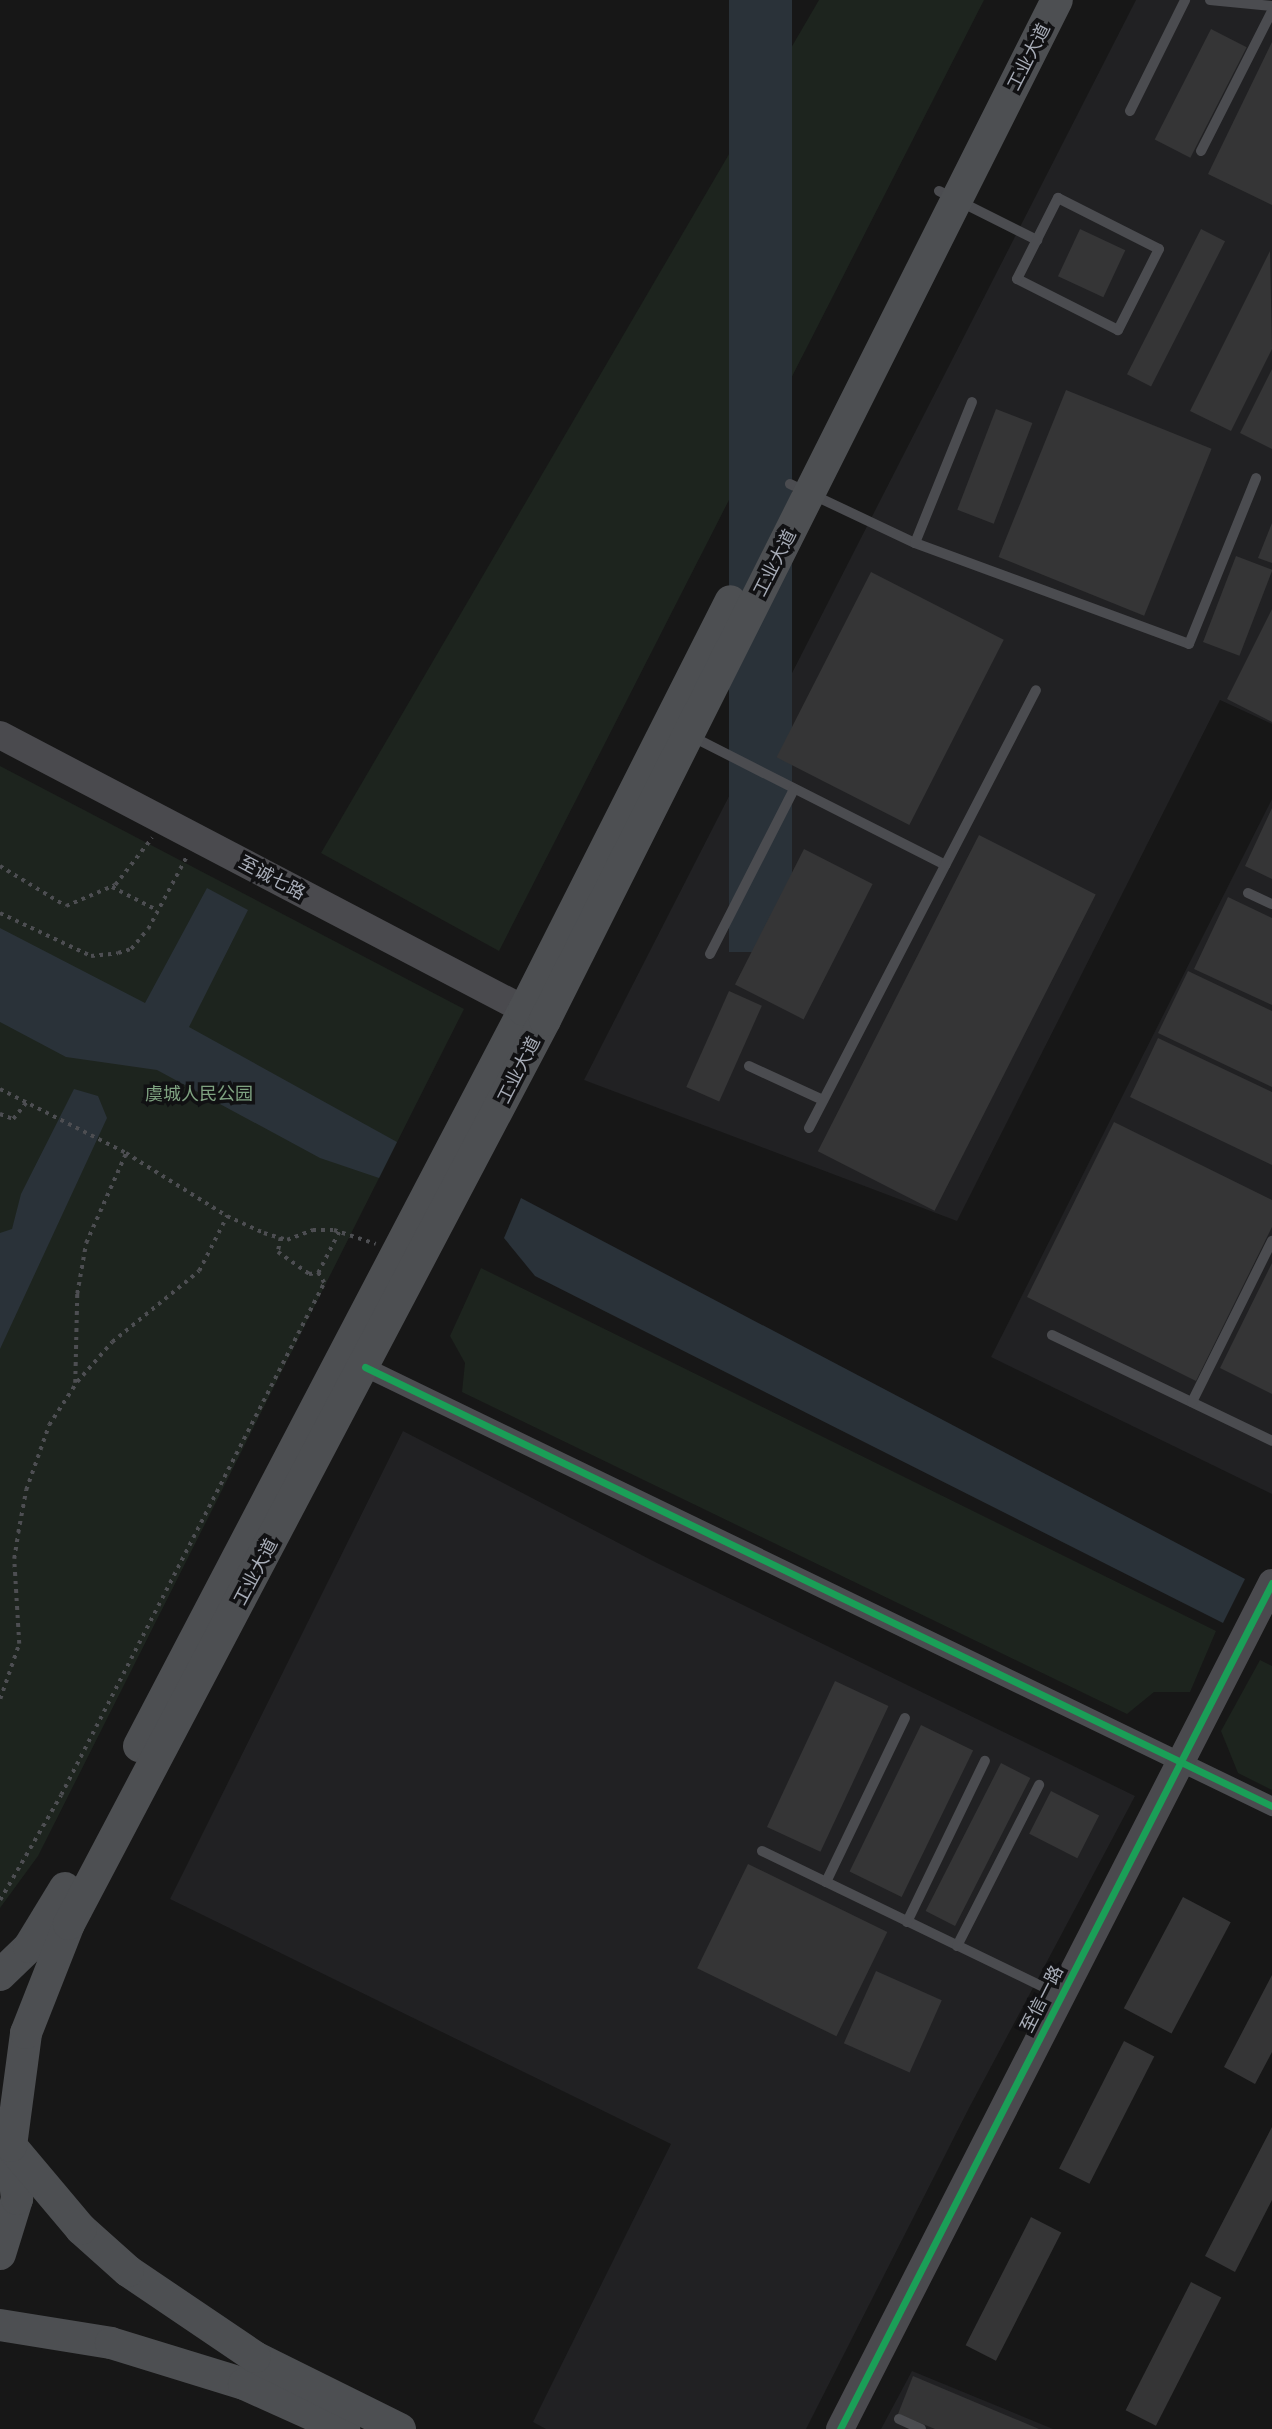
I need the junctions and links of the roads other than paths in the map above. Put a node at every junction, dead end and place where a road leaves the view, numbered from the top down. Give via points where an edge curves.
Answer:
1 (1035, 0) edge
2 (1058, 0) edge
3 (1185, 0) edge
4 (1210, 0) edge
5 (1272, 8) edge
6 (1130, 111) dead end
7 (1201, 151) dead end
8 (948, 195) junction
9 (1037, 240) junction
10 (972, 402) dead end
11 (1256, 478) dead end
12 (800, 489) junction
13 (915, 542) junction
14 (1036, 690) dead end
15 (678, 730) junction
16 (0, 735) edge
17 (794, 789) junction
18 (945, 865) junction
19 (1248, 893) dead end
20 (1272, 904) edge
21 (710, 954) dead end
22 (534, 1015) junction
23 (749, 1066) dead end
24 (823, 1100) junction
25 (809, 1128) dead end
26 (1272, 1241) edge
27 (1052, 1335) dead end
28 (365, 1367) junction
29 (1192, 1402) junction
30 (1272, 1441) edge
31 (1272, 1583) edge
32 (905, 1718) dead end
33 (985, 1761) dead end
34 (1181, 1761) junction
35 (1039, 1785) dead end
36 (1272, 1805) edge
37 (762, 1852) dead end
38 (826, 1882) junction
39 (907, 1922) junction
40 (957, 1945) junction
41 (0, 1975) edge
42 (1061, 1996) junction
43 (5, 2136) edge
44 (0, 2254) edge
45 (0, 2325) edge
46 (899, 2419) dead end
47 (381, 2425) edge
48 (344, 2429) edge
49 (841, 2429) edge
50 (921, 2429) edge

1 - 8 main road
2 - 8 main road, 工业大道
3 - 6 lane
4 - 5 lane
5 - 7 lane
8 - 9 lane
8 - 12 main road, 工业大道
9 - 9 lane via 1017,279 1118,330 1159,249 1058,198
10 - 13 lane
11 - 13 lane via 1189,644
12 - 13 lane
12 - 15 main road, 工业大道
14 - 18 lane
15 - 17 lane
15 - 22 main road, 工业大道
16 - 22 street, 至诚七路
17 - 18 lane
17 - 21 lane
18 - 24 lane
19 - 20 lane
22 - 28 main road, 工业大道
22 - 41 main road via 398,1251 50,1917 29,1947
23 - 24 lane
24 - 25 lane
26 - 29 lane
27 - 29 lane
28 - 34 street
28 - 43 main road, 工业大道 via 69,1924 26,2034
29 - 30 lane
31 - 34 street, 至信一路
32 - 38 lane
33 - 39 lane
34 - 36 street
34 - 42 street, 至信一路
35 - 40 lane
37 - 38 lane
38 - 39 lane
39 - 40 lane
40 - 42 lane
42 - 49 street, 至信一路
43 - 44 main road, 工业大道 via 17,2199
43 - 47 main road via 81,2229 128,2272 255,2357
45 - 48 main road via 111,2343 244,2384
46 - 50 lane

